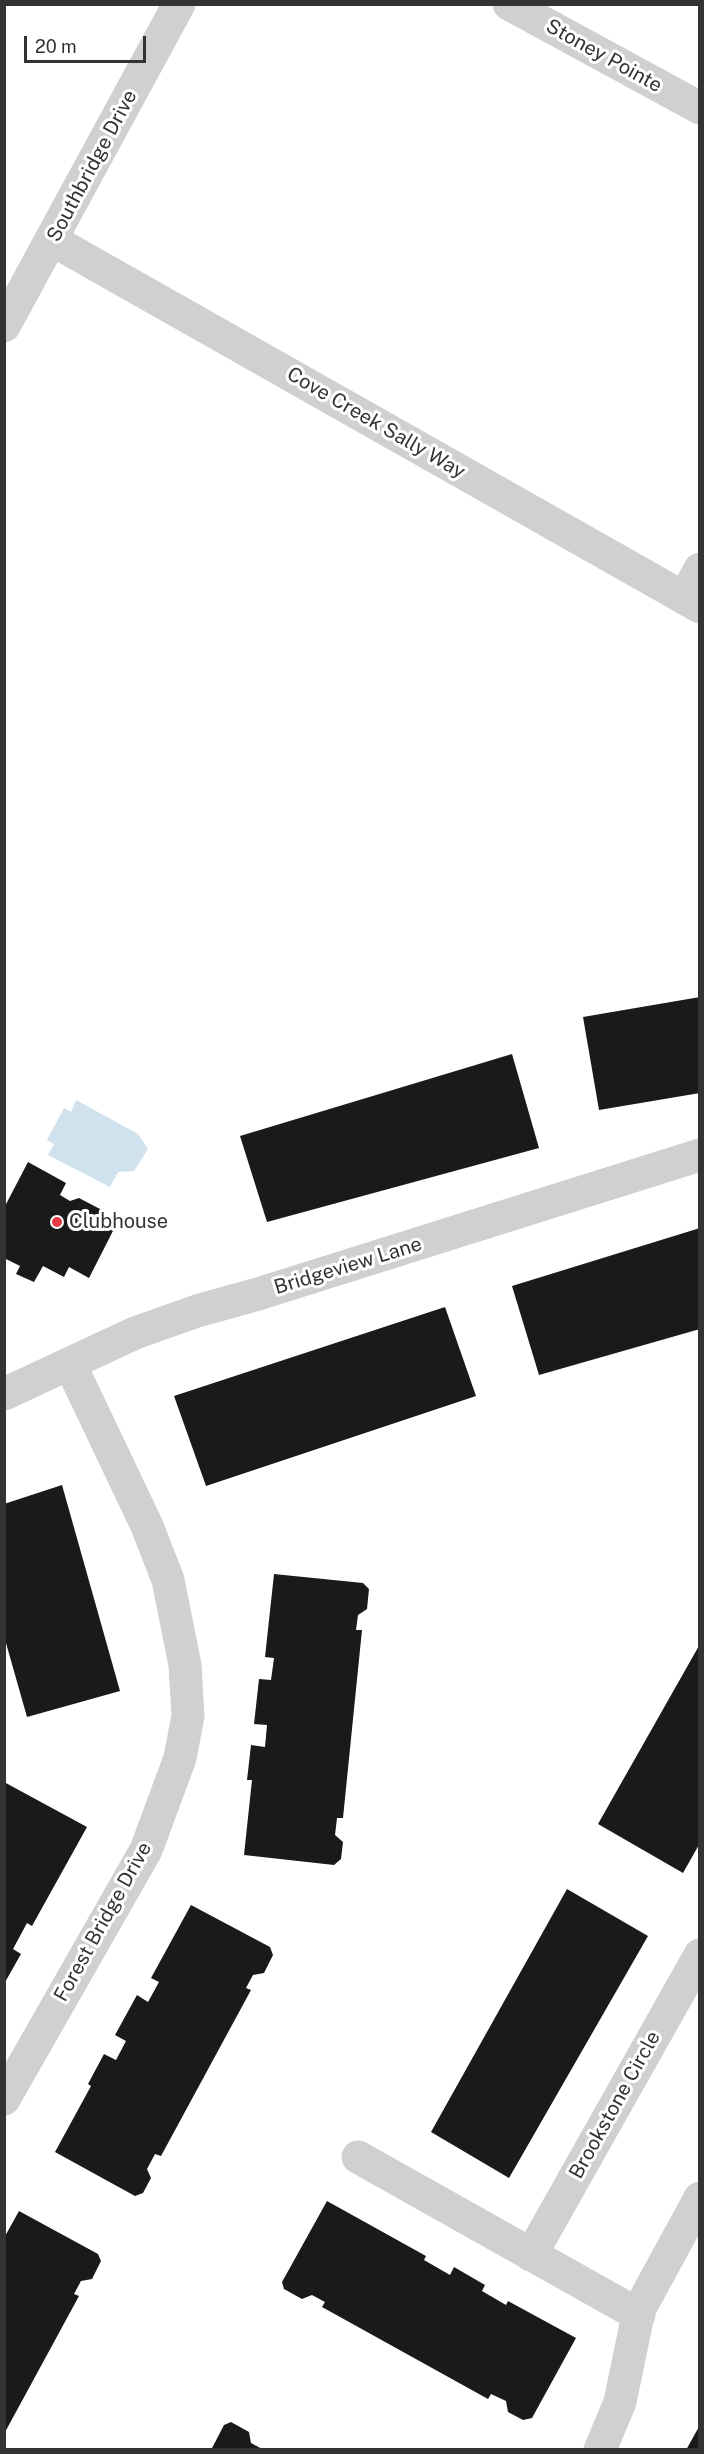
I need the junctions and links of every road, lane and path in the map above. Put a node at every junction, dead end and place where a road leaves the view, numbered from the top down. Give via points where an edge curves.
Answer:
1 (179, 4) edge
2 (509, 4) edge
3 (699, 108) edge
4 (52, 240) junction
5 (4, 326) edge
6 (699, 569) edge
7 (692, 602) edge
8 (699, 1155) edge
9 (70, 1364) junction
10 (4, 1394) edge
11 (699, 1955) edge
12 (4, 2099) edge
13 (358, 2157) dead end
14 (699, 2198) edge
15 (531, 2254) junction
16 (639, 2315) junction
17 (600, 2450) edge

1 - 4 street, Southbridge Drive
2 - 3 street, Stoney Pointe
4 - 5 street, Southbridge Drive
4 - 7 street, Cove Creek Sally Way
6 - 7 street
8 - 9 street, Bridgeview Lane via 197,1311 135,1333
9 - 10 street, Bridgeview Lane
9 - 12 street, Forest Bridge Drive via 147,1526 168,1580 185,1665 188,1716 180,1758 146,1850
11 - 15 street, Brookstone Circle
13 - 15 street
14 - 16 street
15 - 16 street
16 - 17 street via 620,2402

